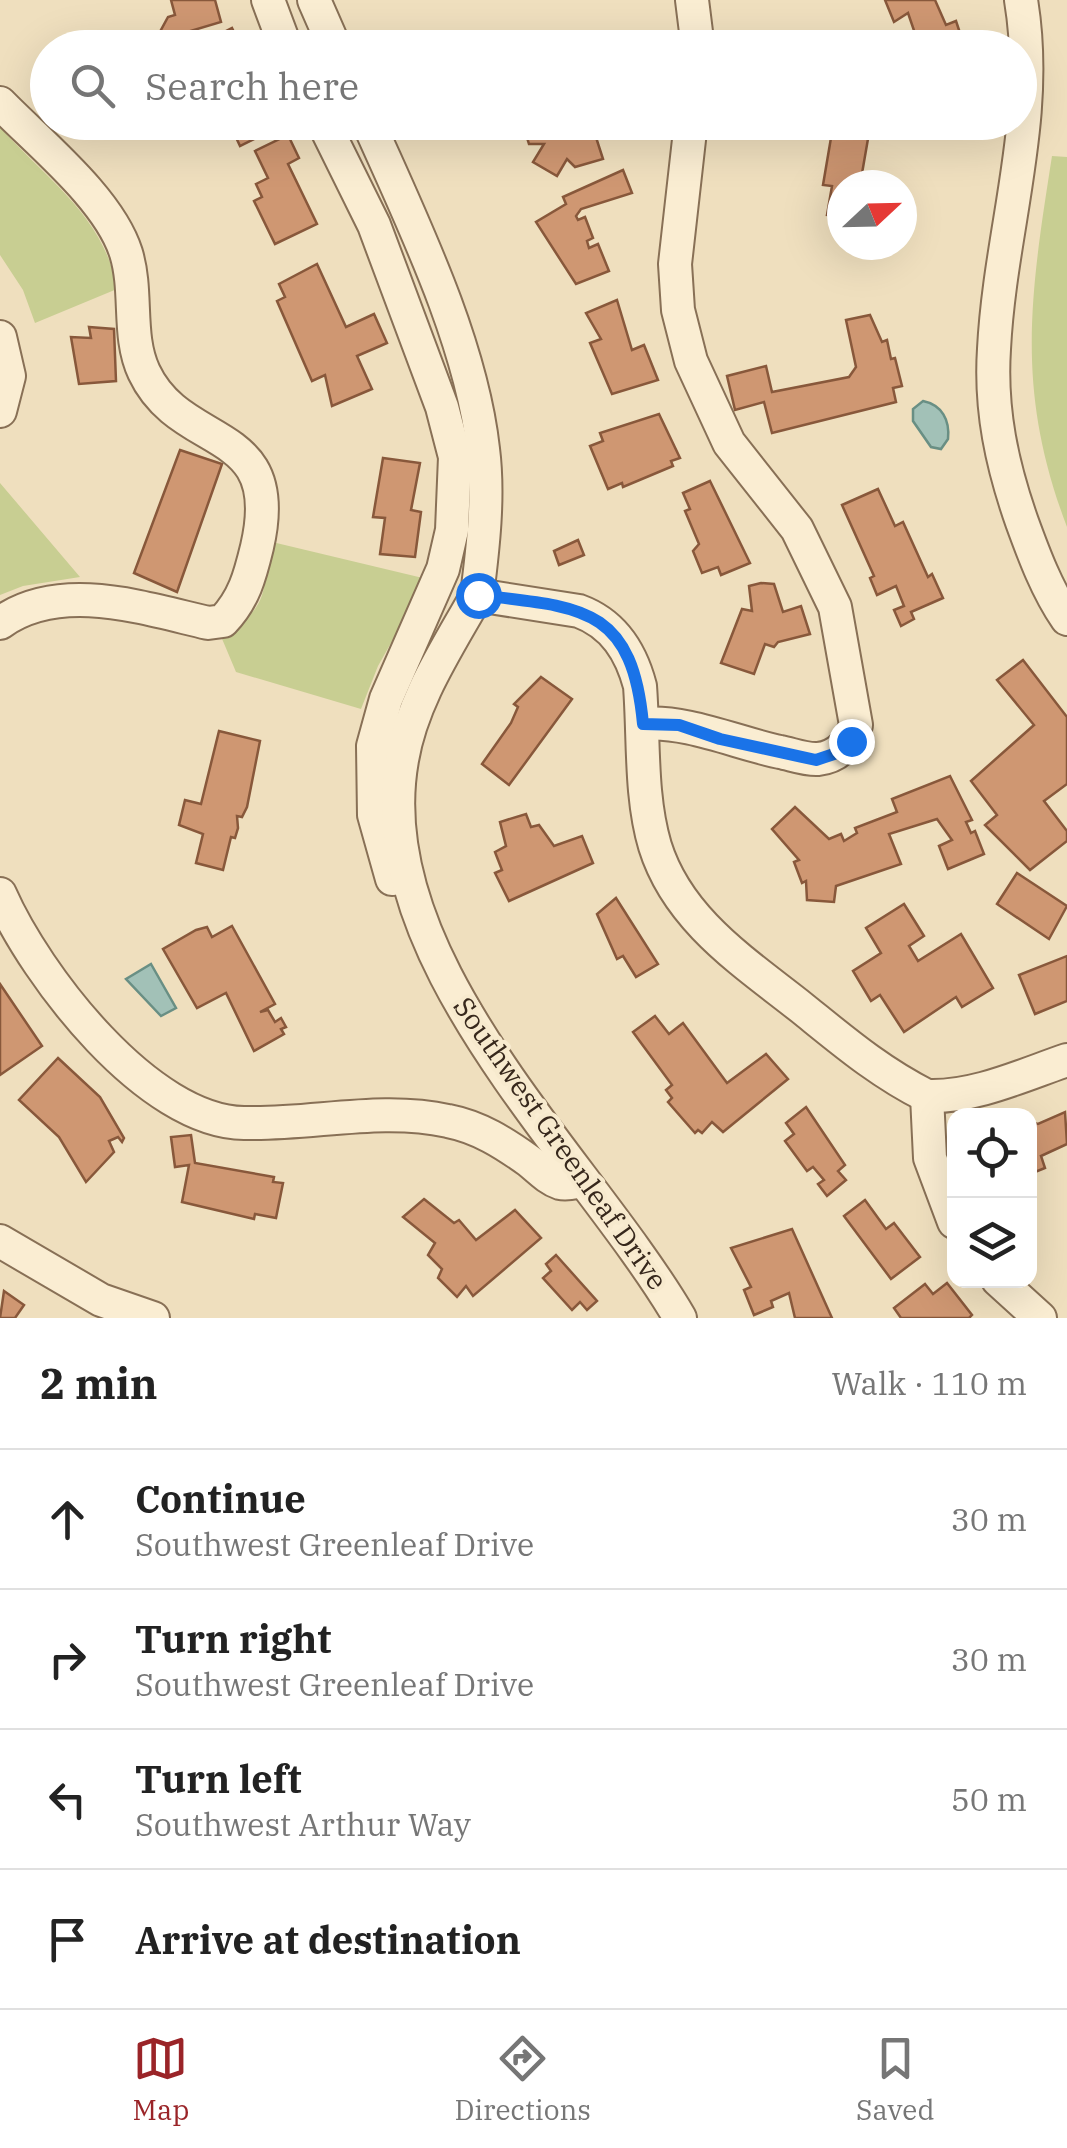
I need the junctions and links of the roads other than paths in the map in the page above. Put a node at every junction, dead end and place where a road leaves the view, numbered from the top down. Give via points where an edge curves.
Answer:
1 (268, 0) edge
2 (314, 0) edge
3 (692, 0) edge
4 (1020, 0) edge
5 (279, 30) edge
6 (327, 30) edge
7 (696, 30) edge
8 (1025, 30) edge
9 (0, 103) edge
10 (30, 134) edge
11 (35, 140) edge
12 (333, 140) edge
13 (375, 140) edge
14 (689, 140) edge
15 (1024, 140) edge
16 (0, 337) edge
17 (0, 410) edge
18 (478, 595) junction
19 (1067, 619) edge
20 (0, 622) edge
21 (643, 724) junction
22 (0, 894) edge
23 (417, 903) junction
24 (1067, 1060) edge
25 (927, 1096) junction
26 (582, 1181) junction
27 (947, 1203) edge
28 (0, 1241) edge
29 (1007, 1288) edge
30 (152, 1318) edge
31 (680, 1318) edge
32 (1040, 1318) edge

1 - 5 street
2 - 6 street
3 - 7 street
4 - 8 street
9 - 10 street
11 - 20 street via 110,218 126,252 145,374 162,398 243,456 260,481 264,508 248,581 223,622 93,600 42,604
12 - 23 street via 374,225 453,440 450,546 386,699 371,767 386,867 402,894
13 - 18 street via 445,311 480,431
14 - 21 street via 675,264 691,360 729,442 797,529 835,607 856,726 851,741 816,760 679,725
15 - 19 street via 996,320 993,392 1009,483 1036,562
16 - 17 street via 9,376
18 - 21 street via 564,608 607,627 634,666
18 - 23 street, Southwest Greenleaf Drive via 421,698 402,760 403,849
21 - 25 street via 650,824 684,905 715,939 868,1063
22 - 26 street via 72,1006 171,1101 214,1122 398,1114 444,1120 492,1137 559,1182
23 - 26 street, Southwest Greenleaf Drive via 452,987
24 - 25 street via 977,1089
25 - 27 street via 930,1158
26 - 31 street, Southwest Greenleaf Drive
28 - 30 street via 101,1300
29 - 32 street

